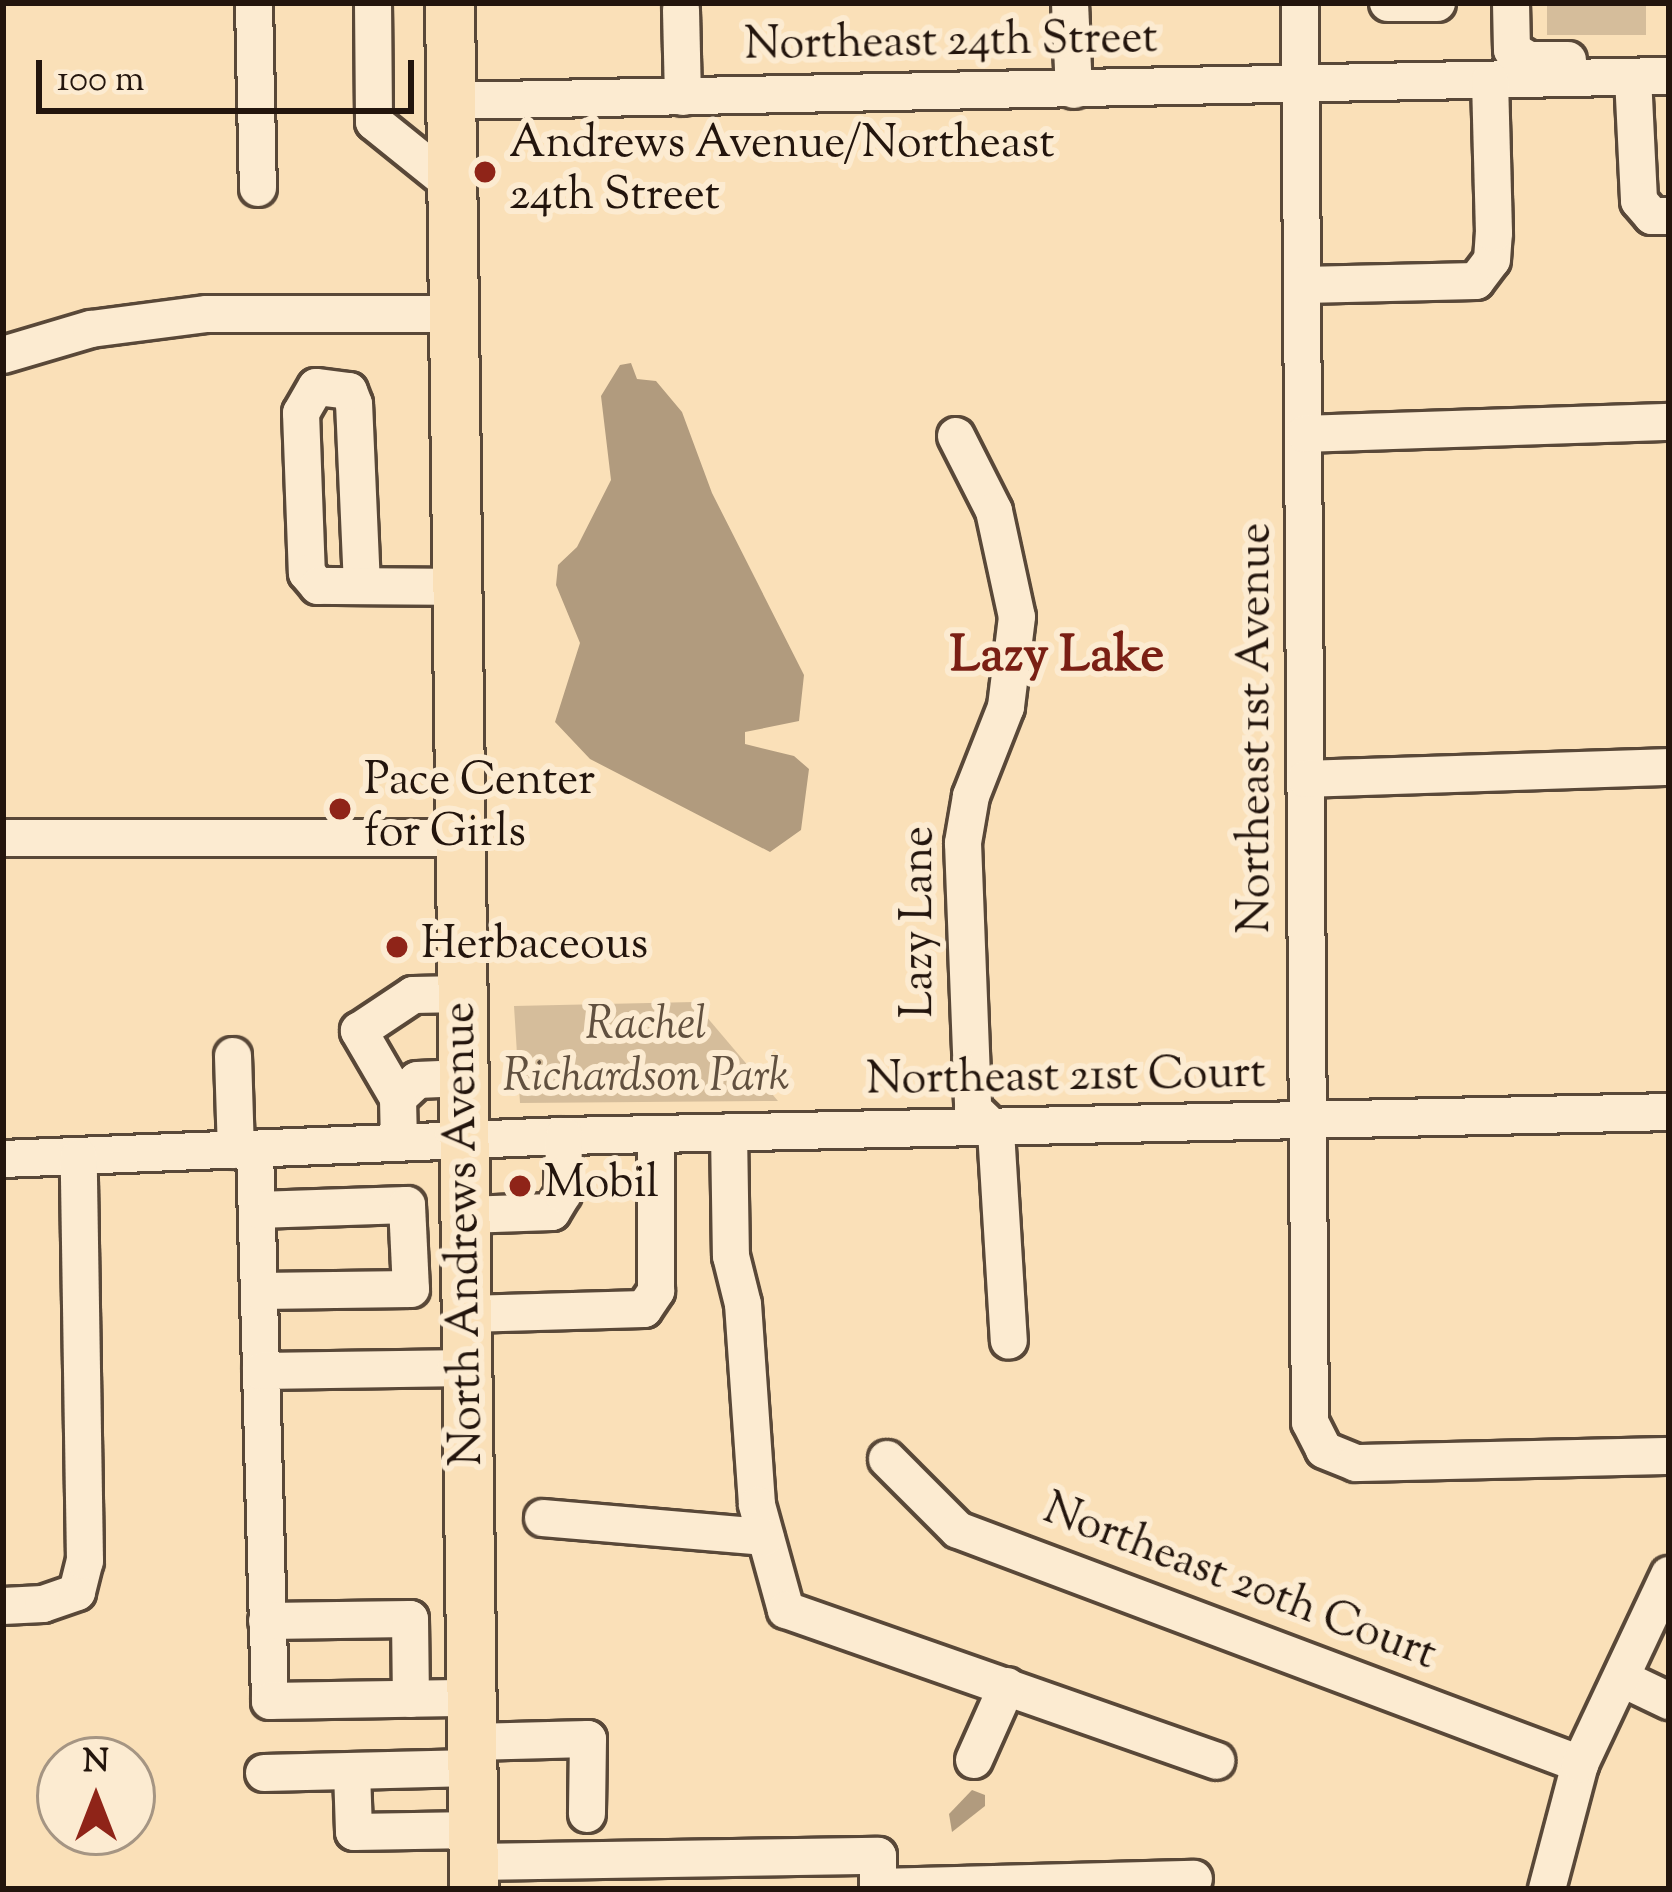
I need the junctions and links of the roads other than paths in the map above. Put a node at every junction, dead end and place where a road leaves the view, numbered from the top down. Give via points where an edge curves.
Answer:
1 (254, 3) edge
2 (373, 3) edge
3 (450, 3) edge
4 (1070, 3) edge
5 (1300, 3) edge
6 (1388, 3) edge
7 (1437, 3) edge
8 (1510, 3) edge
9 (681, 10) dead end
10 (1651, 76) edge
11 (1583, 78) junction
12 (1490, 81) junction
13 (1302, 86) junction
14 (1074, 90) junction
15 (683, 97) junction
16 (451, 101) junction
17 (452, 185) junction
18 (258, 188) dead end
19 (1669, 216) edge
20 (1303, 285) junction
21 (454, 314) junction
22 (3, 355) edge
23 (1669, 422) edge
24 (1305, 434) junction
25 (956, 436) dead end
26 (362, 586) junction
27 (458, 587) junction
28 (1669, 767) edge
29 (1306, 779) junction
30 (3, 838) edge
31 (460, 838) junction
32 (463, 994) junction
33 (233, 1056) dead end
34 (464, 1078) junction
35 (398, 1098) junction
36 (1669, 1112) edge
37 (1309, 1122) junction
38 (996, 1131) junction
39 (729, 1132) junction
40 (656, 1135) junction
41 (564, 1136) junction
42 (464, 1140) junction
43 (399, 1143) junction
44 (246, 1150) junction
45 (79, 1157) junction
46 (3, 1159) edge
47 (257, 1210) junction
48 (465, 1215) junction
49 (259, 1291) junction
50 (467, 1314) junction
51 (1010, 1341) dead end
52 (468, 1368) junction
53 (261, 1370) junction
54 (1669, 1456) edge
55 (887, 1459) dead end
56 (544, 1518) dead end
57 (765, 1537) junction
58 (1669, 1575) edge
59 (3, 1606) edge
60 (267, 1621) junction
61 (1656, 1645) edge
62 (1623, 1679) junction
63 (1007, 1686) junction
64 (411, 1699) junction
65 (1669, 1701) edge
66 (472, 1736) junction
67 (974, 1760) dead end
68 (1216, 1761) dead end
69 (1580, 1764) junction
70 (352, 1771) junction
71 (264, 1774) dead end
72 (586, 1814) dead end
73 (474, 1860) edge
74 (830, 1873) edge
75 (878, 1877) edge
76 (1194, 1879) dead end
77 (1546, 1889) edge

1 - 18 street
2 - 17 street via 374,122
3 - 16 main road, North Andrews Avenue
4 - 14 street
5 - 13 street, Northeast 1st Avenue
6 - 7 street
8 - 11 street via 1513,50 1529,60 1582,60
9 - 15 street
10 - 11 street, Northeast 24th Street
10 - 19 street via 1639,201 1652,217
11 - 12 street, Northeast 24th Street
12 - 13 street, Northeast 24th Street
12 - 20 street via 1492,260 1476,281
13 - 14 street, Northeast 24th Street
13 - 20 street, Northeast 1st Avenue
14 - 15 street, Northeast 24th Street
15 - 16 street, Northeast 24th Street
16 - 17 main road, North Andrews Avenue
17 - 21 main road, North Andrews Avenue
20 - 24 street, Northeast 1st Avenue
21 - 22 street via 207,314 91,328
21 - 27 main road, North Andrews Avenue
23 - 24 street
24 - 29 street, Northeast 1st Avenue
25 - 38 street, Lazy Lane via 994,511 1017,616 1006,707 970,796 963,843 973,1108
26 - 26 street via 354,404 349,391 316,387 301,413 307,573 318,586
26 - 27 street
27 - 31 main road, North Andrews Avenue
28 - 29 street
29 - 37 street, Northeast 1st Avenue
30 - 31 street
31 - 32 main road, North Andrews Avenue
32 - 34 main road, North Andrews Avenue
32 - 35 street via 413,995 359,1031
33 - 44 street
34 - 35 street via 417,1080
34 - 42 main road, North Andrews Avenue
35 - 43 street
36 - 37 street, Northeast 21st Court
37 - 38 street, Northeast 21st Court
37 - 54 street, Northeast 1st Avenue via 1310,1422 1324,1450 1356,1462
38 - 39 street, Northeast 21st Court
38 - 51 street
39 - 40 street, Northeast 21st Court
39 - 57 street via 731,1256 743,1304
40 - 41 street, Northeast 21st Court
40 - 50 street via 656,1292 644,1309
41 - 42 street, Northeast 21st Court
41 - 48 street via 563,1194 552,1211
42 - 43 street, Northeast 21st Court
42 - 48 main road, North Andrews Avenue
43 - 44 street, Northeast 21st Court
44 - 45 street, Northeast 21st Court
44 - 47 street
45 - 46 street, Northeast 21st Court
45 - 59 street via 85,1561 77,1592
47 - 49 street
47 - 49 street via 407,1205 410,1288
48 - 50 main road, North Andrews Avenue
49 - 53 street
50 - 52 main road, North Andrews Avenue
52 - 53 street
52 - 66 main road, North Andrews Avenue
53 - 60 street
55 - 69 street, Northeast 20th Court via 958,1529
56 - 57 street
57 - 63 street via 786,1610
58 - 61 street
60 - 64 street via 270,1701
60 - 64 street via 410,1619
61 - 62 street
62 - 65 street
62 - 69 street
63 - 67 street
63 - 68 street
64 - 66 street
66 - 70 street
66 - 72 street via 588,1739
66 - 73 main road, North Andrews Avenue
69 - 77 street
70 - 71 street
70 - 73 street via 354,1832
73 - 74 street
74 - 75 street
75 - 76 street

